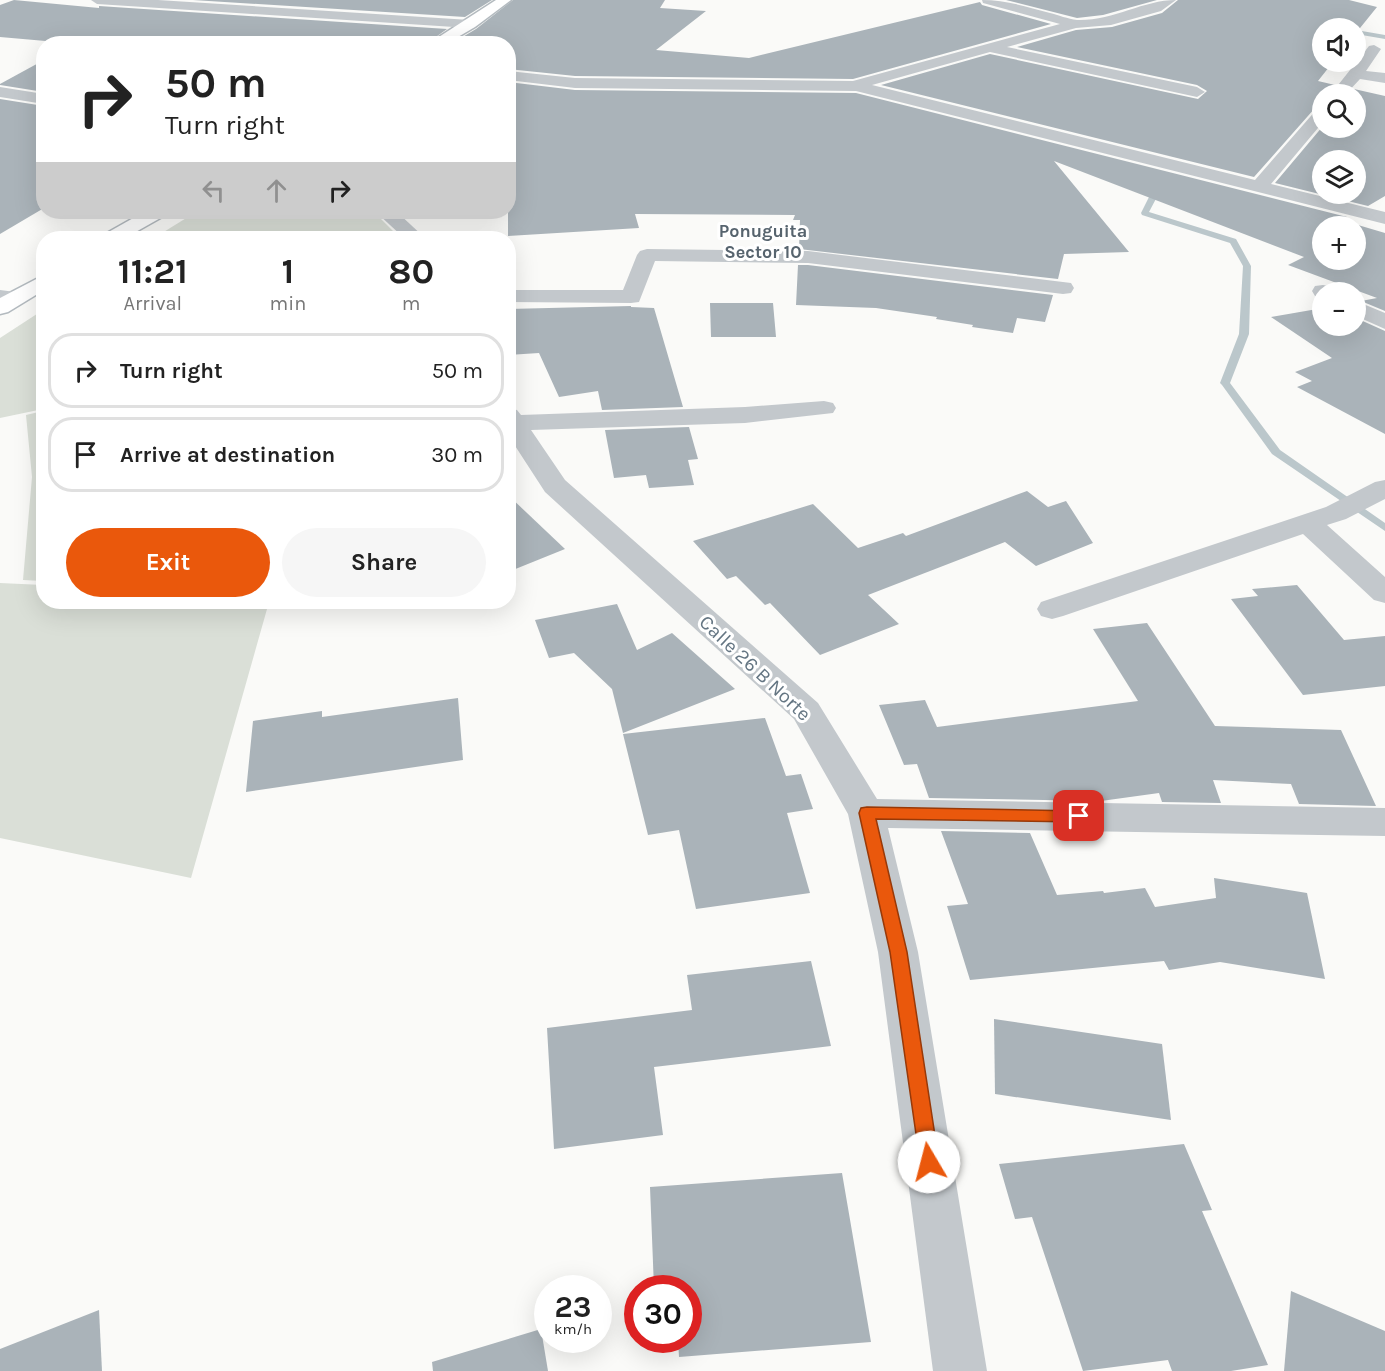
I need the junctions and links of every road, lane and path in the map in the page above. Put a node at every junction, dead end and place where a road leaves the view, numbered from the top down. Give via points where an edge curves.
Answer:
1 (97, 0) edge
2 (505, 0) edge
3 (988, 0) edge
4 (1170, 0) edge
5 (418, 6) dead end
6 (400, 20) junction
7 (470, 24) junction
8 (1075, 24) junction
9 (449, 36) edge
10 (990, 48) junction
11 (1374, 49) dead end
12 (1356, 74) junction
13 (516, 76) edge
14 (1385, 78) edge
15 (1347, 84) edge
16 (856, 86) junction
17 (1197, 92) dead end
18 (0, 93) edge
19 (36, 98) edge
20 (1312, 125) edge
21 (1259, 187) junction
22 (1385, 218) edge
23 (145, 219) edge
24 (394, 219) edge
25 (124, 231) edge
26 (407, 231) edge
27 (36, 284) edge
28 (1063, 288) dead end
29 (516, 296) edge
30 (5, 300) edge
31 (1366, 313) edge
32 (1385, 322) edge
33 (824, 408) dead end
34 (516, 419) edge
35 (516, 427) edge
36 (1385, 488) edge
37 (1308, 523) junction
38 (1385, 593) edge
39 (1052, 609) dead end
40 (867, 813) junction
41 (1385, 822) edge
42 (960, 1371) edge

1 - 6 street
2 - 7 main road
3 - 8 street
4 - 8 street via 1156,8 1106,22
5 - 6 street
6 - 7 street
7 - 9 main road
8 - 10 street
10 - 16 street
10 - 17 street
11 - 12 street
12 - 14 street
12 - 15 street
13 - 16 street via 575,83
16 - 21 street
18 - 19 street
20 - 21 street
21 - 22 street
23 - 25 main road
24 - 26 street
27 - 30 main road
28 - 29 street via 808,257 647,255 631,297
31 - 32 street
33 - 34 street via 745,415
35 - 40 street, Calle 26 B Norte via 555,486 806,711
36 - 37 street
37 - 38 street
37 - 39 street
40 - 41 street
40 - 42 street, Calle 26 B Norte via 898,952

